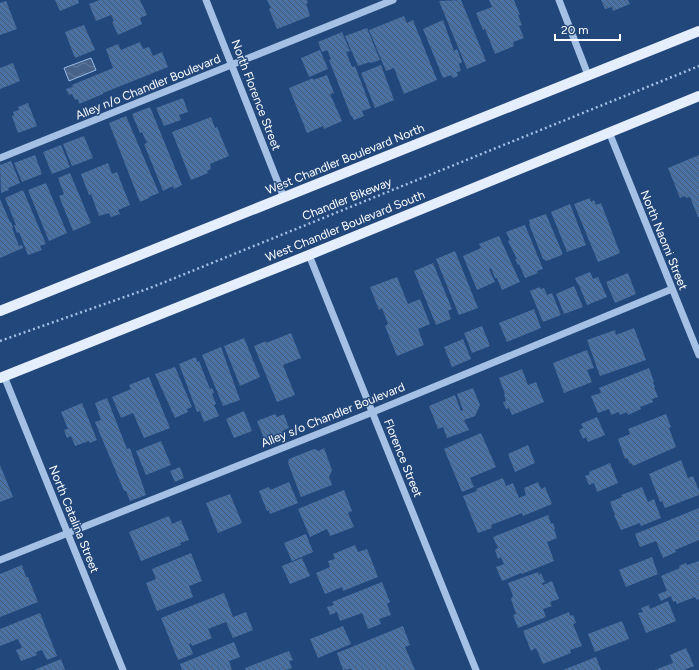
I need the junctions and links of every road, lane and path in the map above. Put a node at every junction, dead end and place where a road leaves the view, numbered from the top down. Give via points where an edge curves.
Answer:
1 (206, 0) edge
2 (393, 0) edge
3 (559, 0) edge
4 (699, 31) edge
5 (233, 64) junction
6 (699, 66) edge
7 (588, 75) junction
8 (699, 96) edge
9 (609, 132) junction
10 (0, 158) edge
11 (284, 198) junction
12 (309, 255) junction
13 (672, 289) junction
14 (0, 311) edge
15 (0, 341) edge
16 (699, 355) edge
17 (2, 377) edge
18 (372, 412) junction
19 (68, 533) junction
20 (0, 560) edge
21 (123, 670) edge
22 (476, 670) edge

1 - 5 street, North Florence Street
2 - 5 street, Alley n/o Chandler Boulevard
3 - 7 street
4 - 7 main road, West Chandler Boulevard North
5 - 10 street, Alley n/o Chandler Boulevard
5 - 11 street, North Florence Street
6 - 15 path, Chandler Bikeway via 150,288
7 - 11 main road, West Chandler Boulevard North
8 - 9 main road, West Chandler Boulevard South
9 - 12 main road, West Chandler Boulevard South
9 - 13 street, North Naomi Street
11 - 14 main road, West Chandler Boulevard North
12 - 17 main road, West Chandler Boulevard South
12 - 18 street, Florence Street
13 - 16 street, North Naomi Street
13 - 18 street, Alley s/o Chandler Boulevard
17 - 19 street, North Catalina Street
18 - 19 street, Alley s/o Chandler Boulevard
18 - 22 street, Florence Street
19 - 20 street, Alley s/o Chandler Boulevard
19 - 21 street, North Catalina Street

